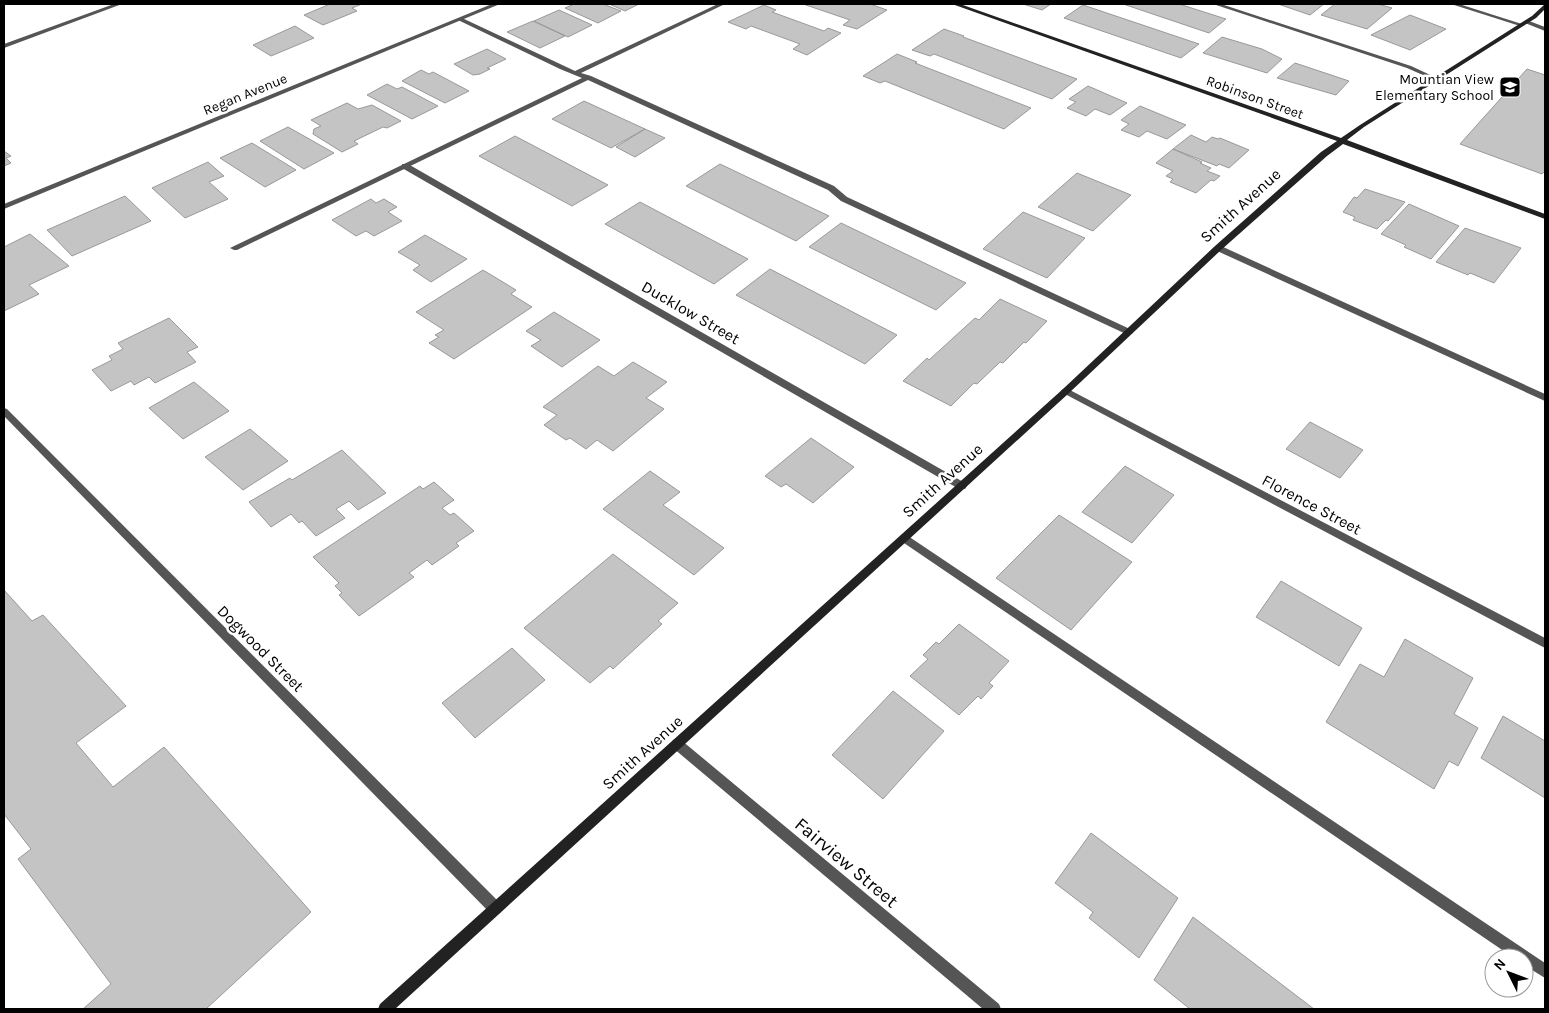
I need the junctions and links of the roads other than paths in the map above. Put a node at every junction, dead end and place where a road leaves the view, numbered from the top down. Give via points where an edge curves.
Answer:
1 (119, 4) edge
2 (497, 4) edge
3 (722, 4) edge
4 (955, 4) edge
5 (1216, 4) edge
6 (1454, 4) edge
7 (1545, 6) edge
8 (460, 19) junction
9 (1524, 24) junction
10 (1545, 29) edge
11 (4, 46) edge
12 (576, 73) junction
13 (589, 78) junction
14 (1436, 79) junction
15 (1342, 141) junction
16 (405, 166) junction
17 (4, 207) edge
18 (1545, 217) edge
19 (234, 248) dead end
20 (1218, 248) junction
21 (1129, 332) junction
22 (1066, 391) junction
23 (1545, 398) edge
24 (4, 411) edge
25 (962, 486) junction
26 (904, 538) junction
27 (1545, 643) edge
28 (677, 744) junction
29 (495, 908) junction
30 (1545, 971) edge
31 (385, 1009) edge
32 (994, 1009) edge

1 - 11 street
2 - 8 street, Regan Avenue
3 - 12 street
4 - 15 street, Robinson Street
5 - 14 street via 1409,67
6 - 9 street
7 - 9 street, Smith Avenue
8 - 12 street
8 - 17 street, Regan Avenue
9 - 10 street
9 - 14 street, Smith Avenue
12 - 13 street
13 - 16 street
13 - 21 street via 831,188 844,199
14 - 15 street, Smith Avenue
15 - 18 street, Robinson Street
15 - 20 street, Smith Avenue
16 - 19 street
16 - 25 street, Ducklow Street
20 - 21 street, Smith Avenue
20 - 23 street
21 - 22 street, Smith Avenue
22 - 25 street, Smith Avenue
22 - 27 street, Florence Street
24 - 29 street, Dogwood Street
25 - 26 street, Smith Avenue
26 - 28 street, Smith Avenue
26 - 30 street
28 - 29 street, Smith Avenue
28 - 32 street, Fairview Street
29 - 31 street, Smith Avenue

